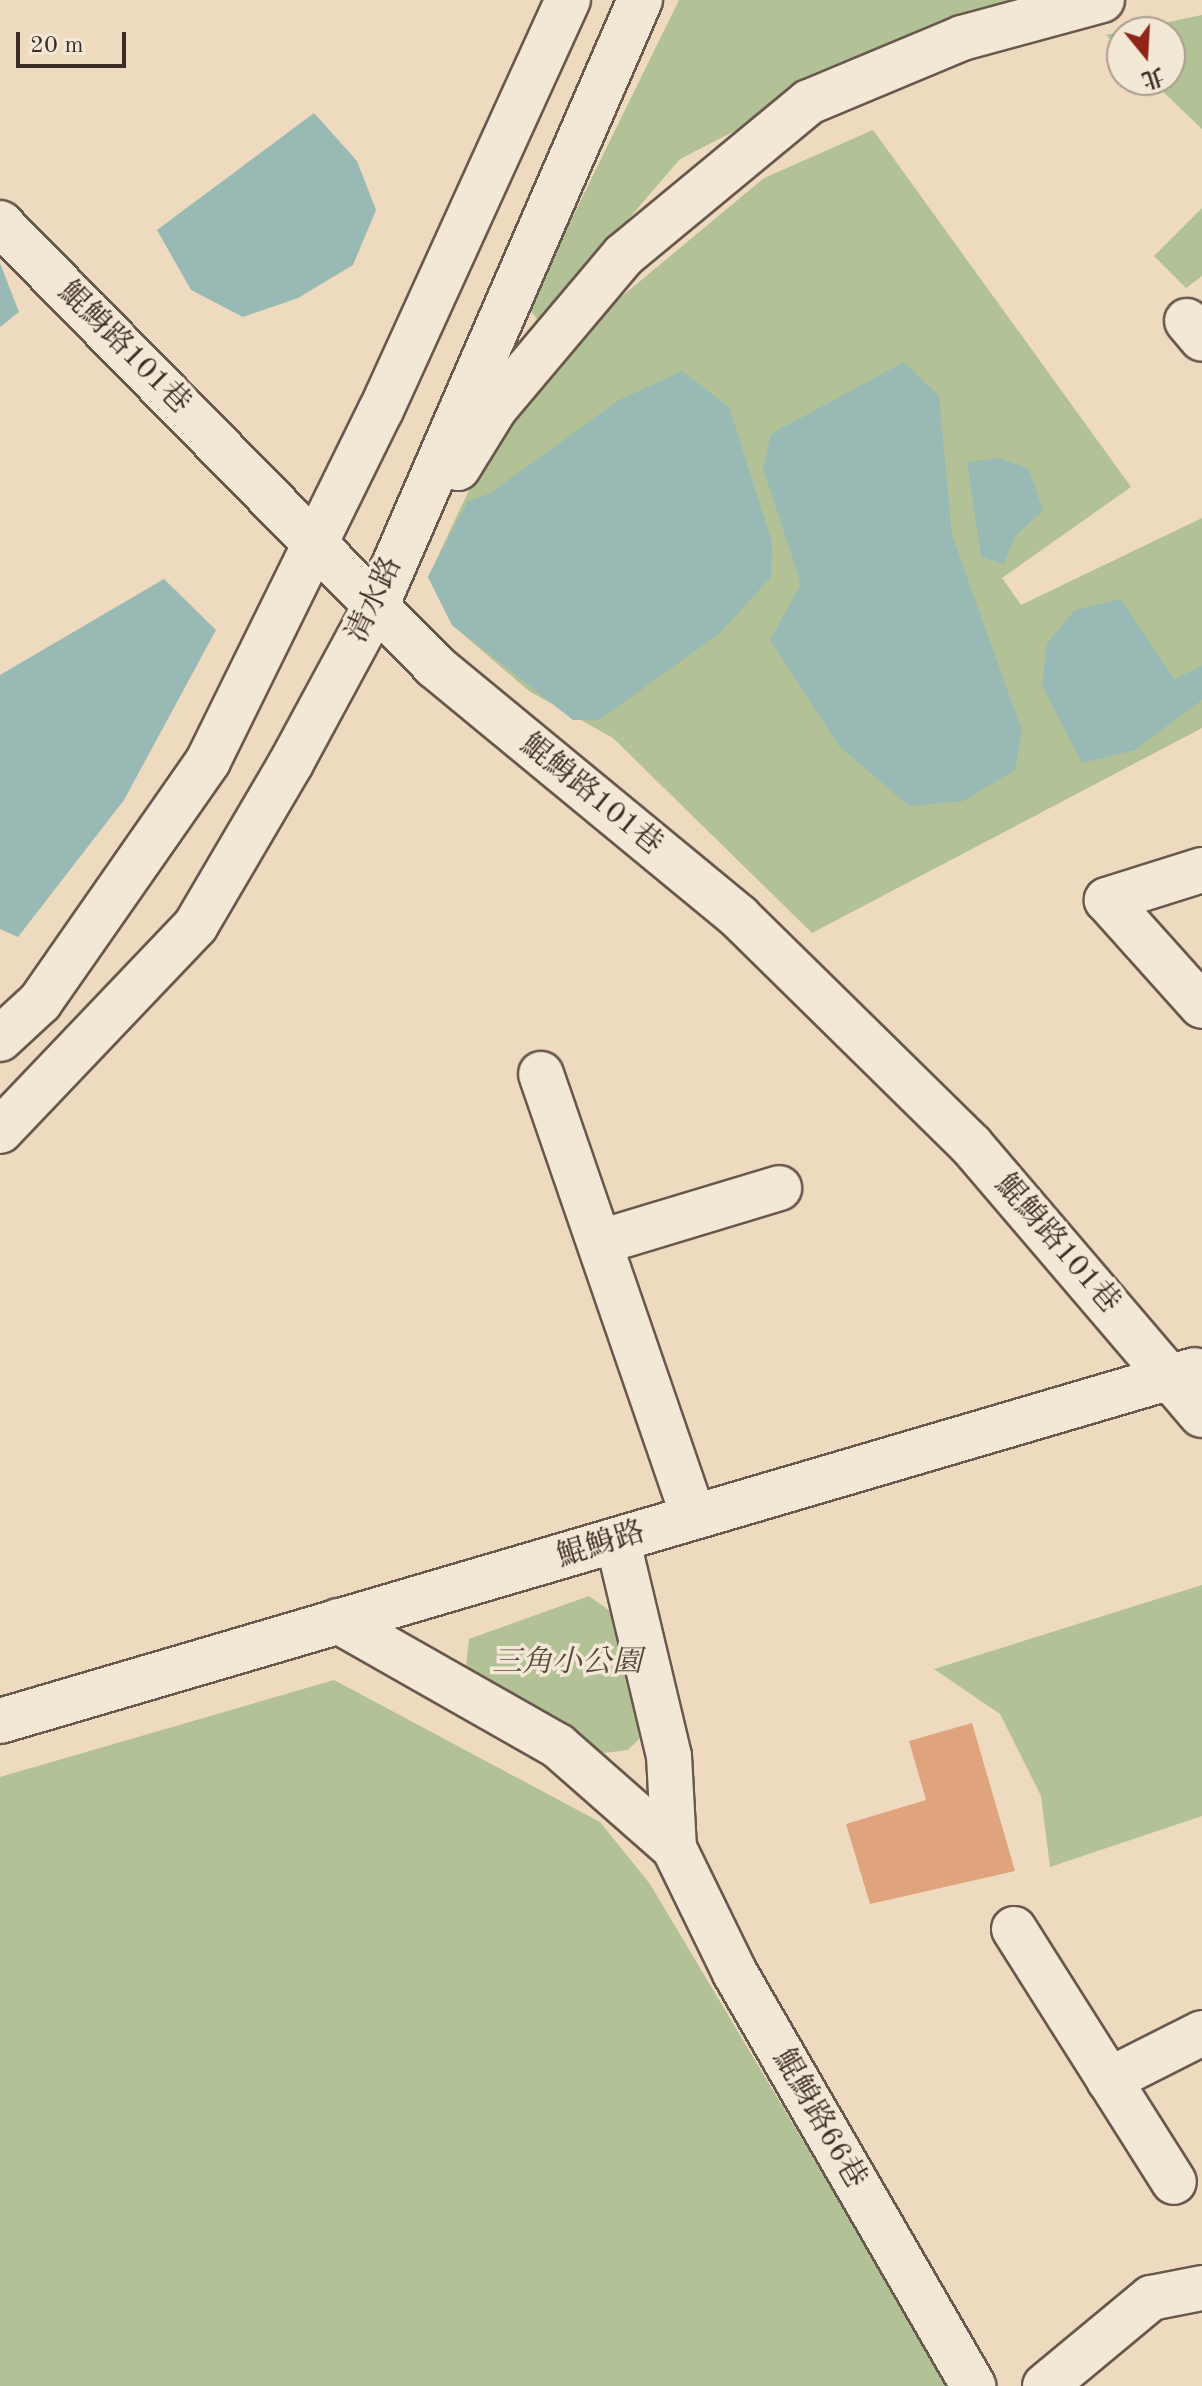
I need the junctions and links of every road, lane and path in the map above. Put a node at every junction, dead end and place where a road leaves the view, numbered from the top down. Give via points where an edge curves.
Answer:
1 (568, 0) edge
2 (640, 0) edge
3 (1102, 0) edge
4 (0, 223) edge
5 (314, 540) junction
6 (377, 604) junction
7 (1202, 870) edge
8 (1202, 1006) edge
9 (0, 1039) edge
10 (541, 1074) dead end
11 (0, 1131) edge
12 (779, 1188) dead end
13 (604, 1241) junction
14 (1187, 1372) edge
15 (1202, 1415) edge
16 (693, 1515) junction
17 (618, 1542) junction
18 (338, 1621) junction
19 (0, 1721) edge
20 (674, 1848) junction
21 (1014, 1929) dead end
22 (1202, 2033) edge
23 (1109, 2080) junction
24 (1174, 2182) dead end
25 (1202, 2288) edge
26 (1059, 2381) edge
27 (973, 2386) edge

1 - 5 street
2 - 6 street, 清水路
3 - 6 street via 962,38 809,102 710,178 624,255 495,408
4 - 5 street, 鯤鯓路101巷
5 - 6 street, 鯤鯓路101巷
5 - 9 street via 208,761 40,1002
6 - 11 street, 清水路 via 196,925
6 - 14 street, 鯤鯓路101巷 via 436,667 739,917 971,1145
7 - 8 street via 1107,900
10 - 13 street
12 - 13 street
13 - 16 street
14 - 15 street, 鯤鯓路101巷
14 - 16 street, 鯤鯓路
16 - 17 street, 鯤鯓路
17 - 18 street, 鯤鯓路
17 - 20 street, 鯤鯓路66巷 via 669,1756
18 - 19 street, 鯤鯓路
18 - 20 street, 鯤鯓路66巷 via 558,1746
20 - 27 street, 鯤鯓路66巷 via 735,1973
21 - 23 street
22 - 23 street
23 - 24 street
25 - 26 street via 1151,2298

